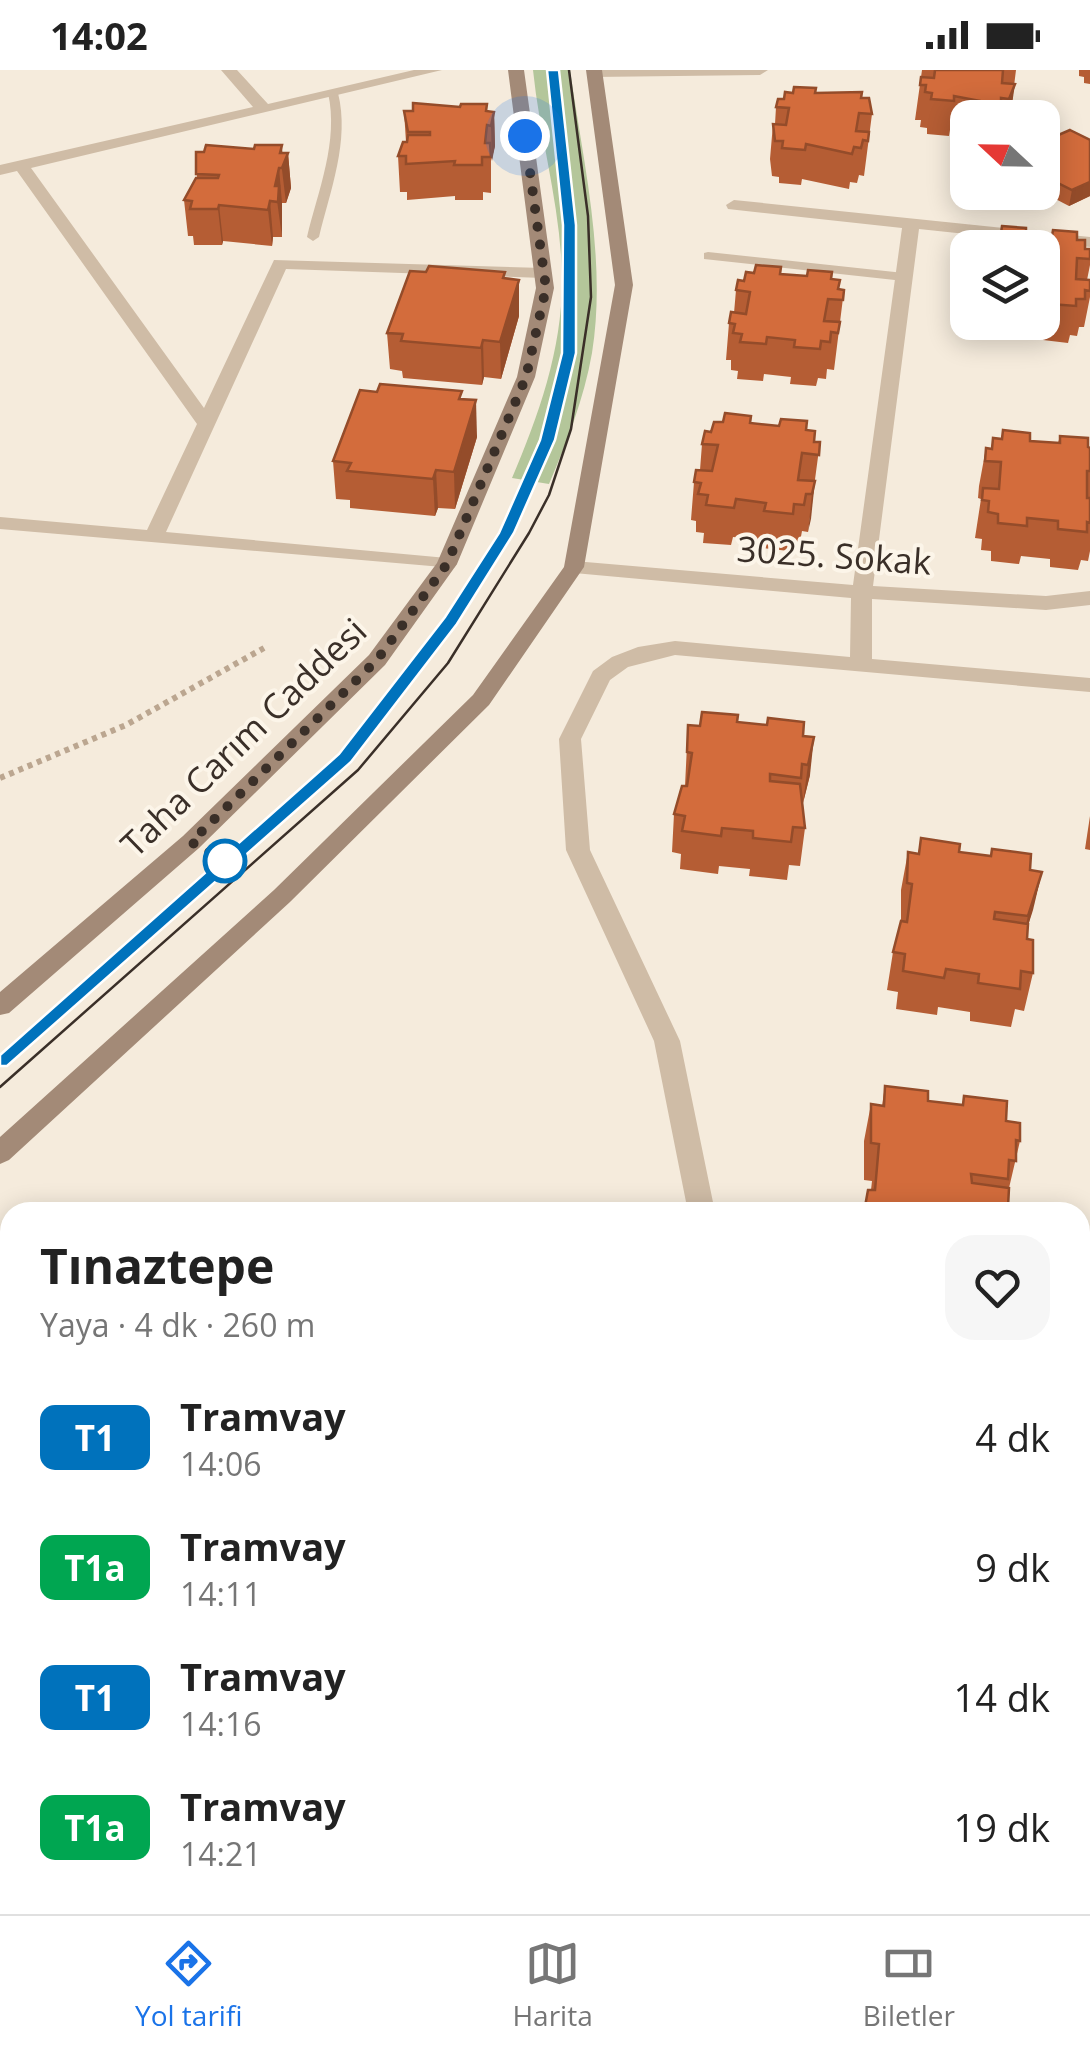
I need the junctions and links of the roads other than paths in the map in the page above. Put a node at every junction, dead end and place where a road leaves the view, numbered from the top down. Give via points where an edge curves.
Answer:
1 (229, 70) edge
2 (434, 70) edge
3 (516, 70) edge
4 (760, 70) edge
5 (594, 71) edge
6 (333, 93) junction
7 (264, 109) junction
8 (21, 164) junction
9 (0, 170) edge
10 (734, 206) dead end
11 (911, 224) junction
12 (313, 237) dead end
13 (1090, 242) edge
14 (708, 256) dead end
15 (543, 273) junction
16 (904, 277) junction
17 (204, 421) junction
18 (0, 523) edge
19 (154, 537) junction
20 (447, 564) junction
21 (574, 566) junction
22 (862, 592) junction
23 (1090, 598) edge
24 (861, 666) junction
25 (1090, 684) edge
26 (0, 1006) edge
27 (0, 1153) edge
28 (699, 1202) edge

1 - 7 street
2 - 6 street
3 - 15 main road, Taha Carım Caddesi
4 - 5 street
5 - 21 main road via 624,285
6 - 7 street
6 - 12 lane via 336,129
7 - 8 street
8 - 9 street
8 - 17 street
10 - 11 street
11 - 13 street
11 - 16 street
14 - 16 lane
15 - 17 street via 280,264
15 - 20 main road, Taha Carım Caddesi via 546,288 526,377
16 - 22 street
17 - 19 street
18 - 19 street
19 - 20 street
20 - 26 main road, Taha Carım Caddesi via 377,660 191,842
21 - 22 street, 3025. Sokak
21 - 27 main road via 481,700 282,896
22 - 23 street, 3025. Sokak via 1046,603
22 - 24 street
24 - 25 street
24 - 28 street via 675,648 646,652 601,676 570,740 578,850 667,1040

